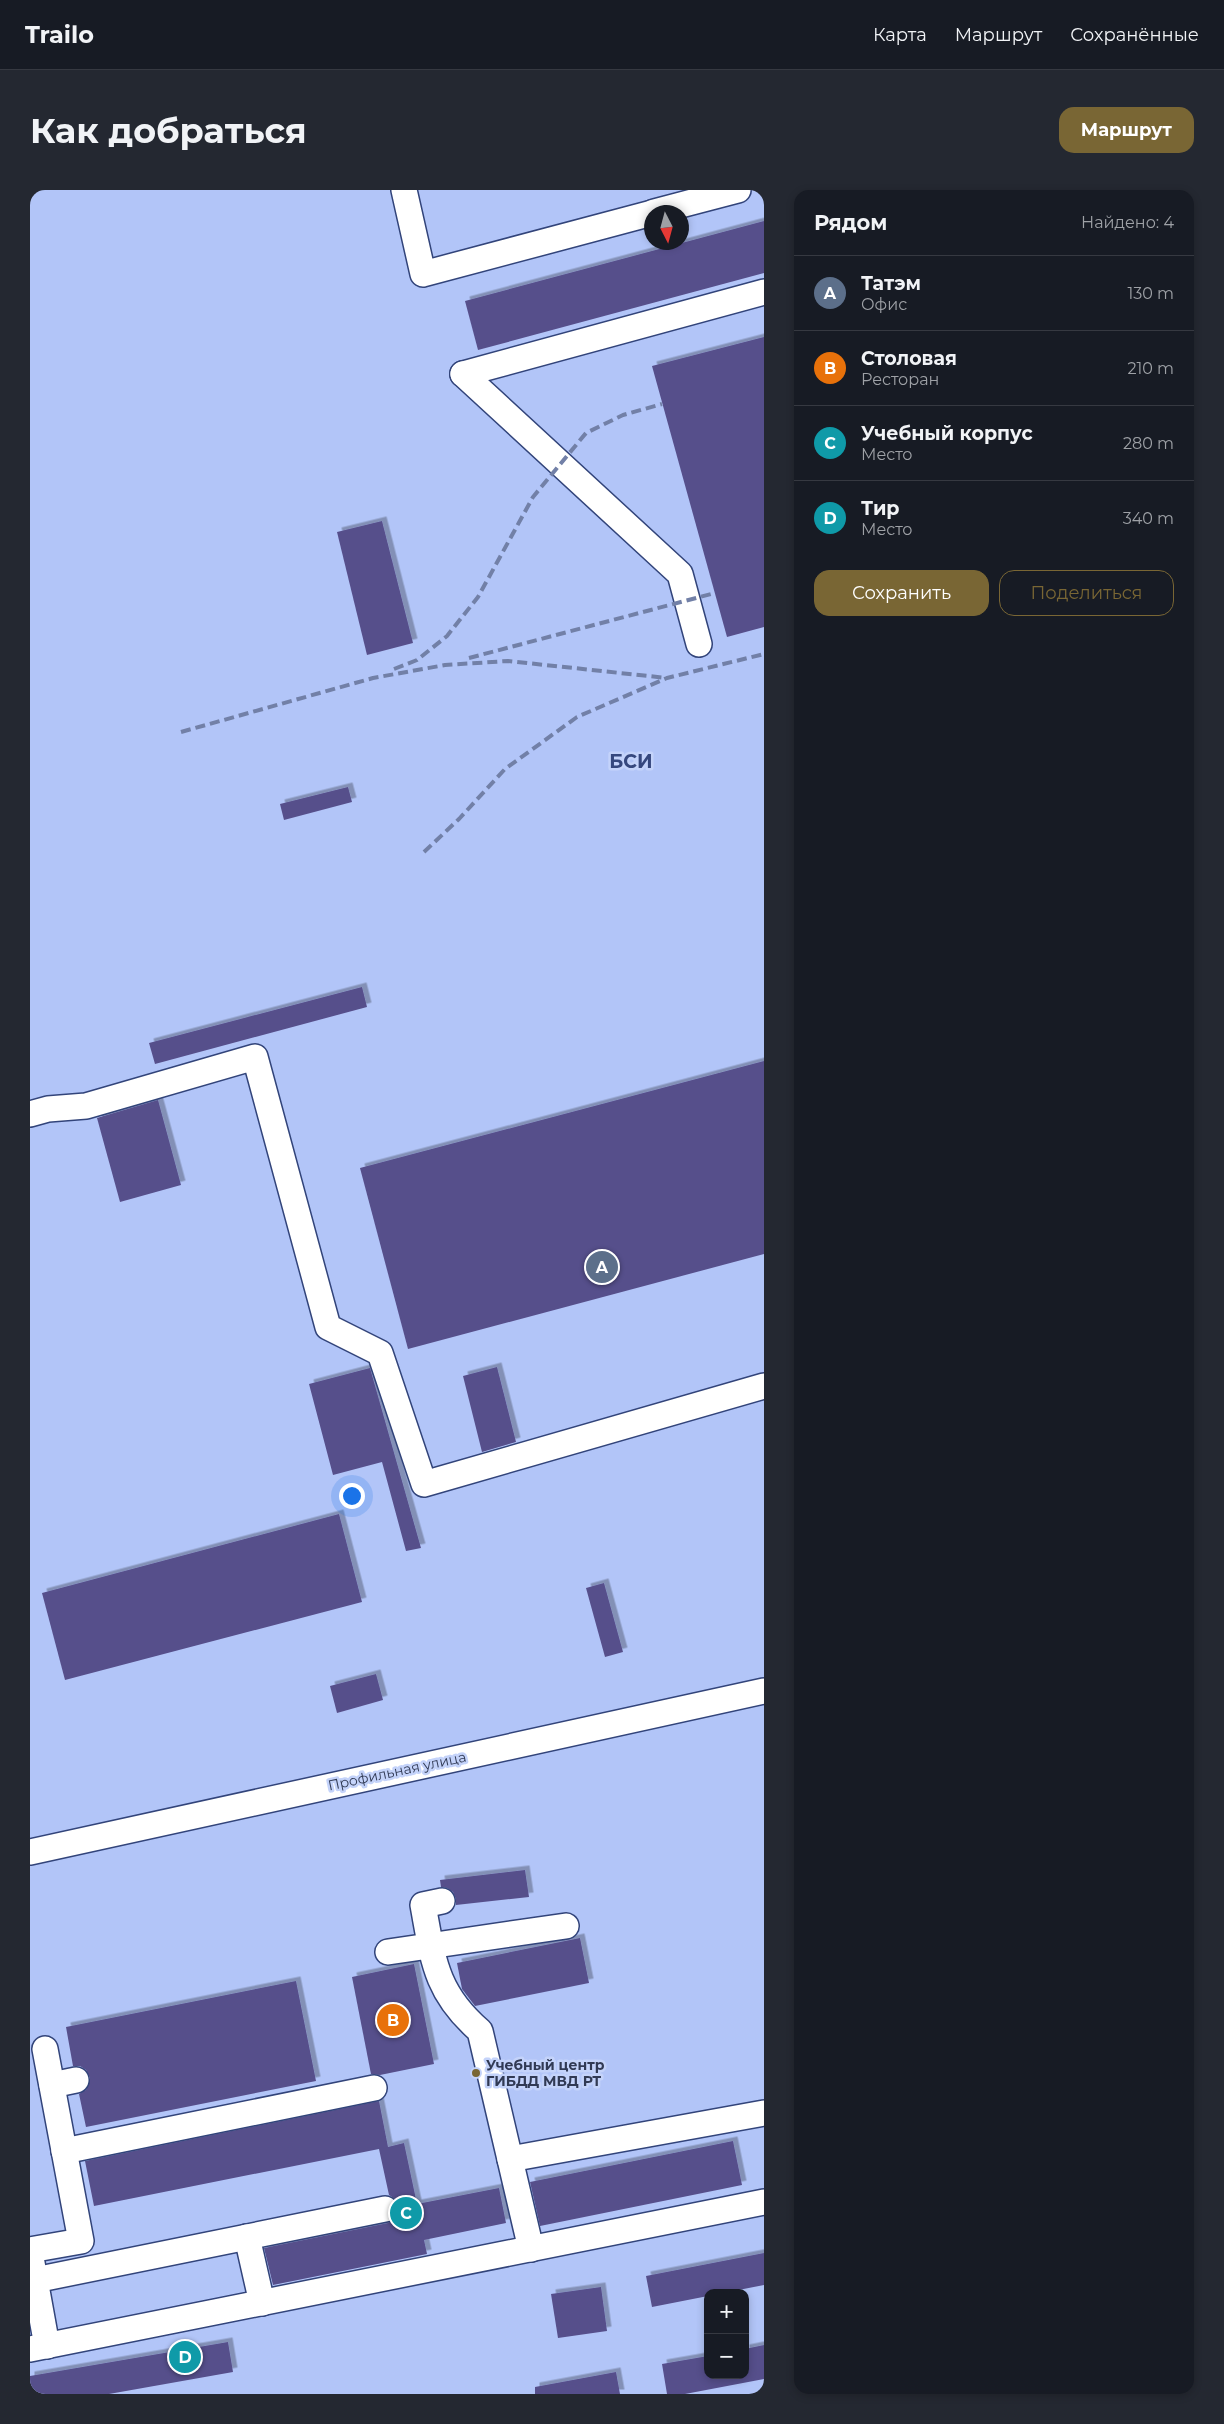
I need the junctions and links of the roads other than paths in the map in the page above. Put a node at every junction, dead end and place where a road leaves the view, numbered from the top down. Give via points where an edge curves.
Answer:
1 (404, 190) edge
2 (738, 190) edge
3 (683, 205) edge
4 (644, 215) edge
5 (764, 292) edge
6 (699, 644) dead end
7 (30, 1114) edge
8 (764, 1386) edge
9 (764, 1691) edge
10 (30, 1852) edge
11 (442, 1901) dead end
12 (566, 1926) dead end
13 (431, 1947) junction
14 (388, 1952) dead end
15 (45, 2049) dead end
16 (76, 2080) dead end
17 (52, 2085) junction
18 (374, 2088) dead end
19 (764, 2113) edge
20 (64, 2151) junction
21 (510, 2159) junction
22 (764, 2202) edge
23 (385, 2209) dead end
24 (247, 2237) junction
25 (531, 2249) junction
26 (30, 2252) edge
27 (35, 2280) junction
28 (262, 2303) junction
29 (38, 2348) edge

1 - 4 street via 423,274
2 - 3 street
5 - 6 street via 463,374 680,574
7 - 8 street via 86,1106 256,1058 328,1327 380,1353 424,1484
9 - 10 street, Профильная улица
11 - 13 street via 423,1905
12 - 13 street
13 - 14 street
13 - 21 street via 438,1978 447,1994 480,2031
15 - 17 street
16 - 17 street
17 - 20 street
18 - 20 street
19 - 21 street
20 - 26 street via 81,2241
21 - 25 street
22 - 25 street
23 - 24 street
24 - 27 street
24 - 28 street
25 - 28 street
26 - 27 street
27 - 29 street
28 - 29 street

